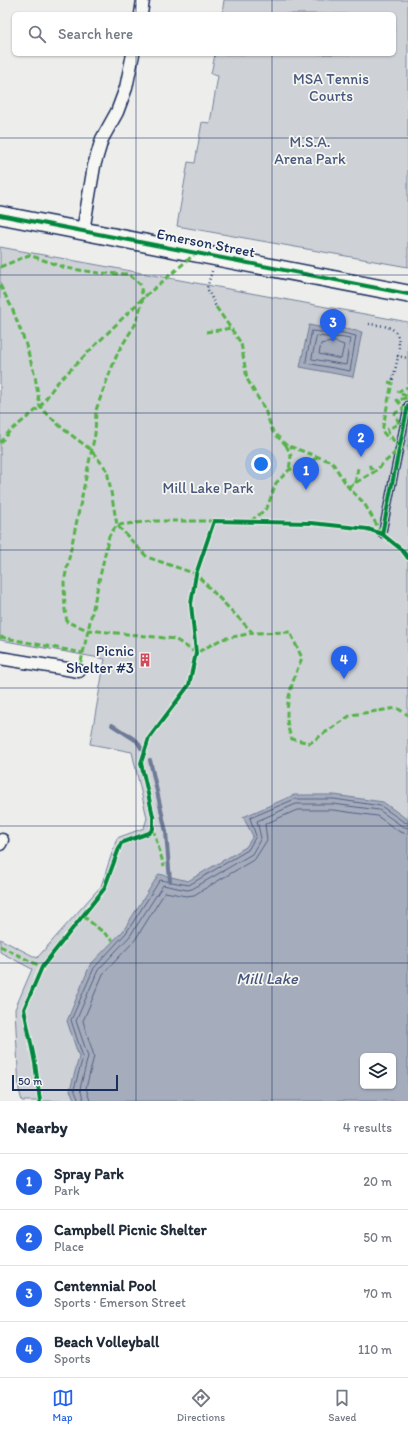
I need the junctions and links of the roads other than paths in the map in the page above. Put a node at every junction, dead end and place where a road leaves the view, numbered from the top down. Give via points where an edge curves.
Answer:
1 (143, 0) edge
2 (141, 12) edge
3 (133, 56) edge
4 (0, 215) edge
5 (83, 231) junction
6 (408, 294) edge
7 (408, 406) edge
8 (382, 534) dead end
9 (0, 658) edge
10 (79, 671) dead end

1 - 2 street
3 - 5 street via 126,88 117,112 102,139 94,166
4 - 5 main road, Emerson Street
5 - 6 main road, Emerson Street
7 - 8 lane
9 - 10 street

